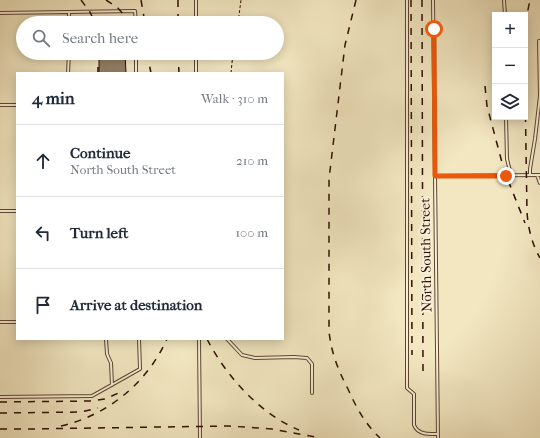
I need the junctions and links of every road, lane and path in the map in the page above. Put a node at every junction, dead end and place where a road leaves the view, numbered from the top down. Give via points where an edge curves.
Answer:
1 (196, 0) edge
2 (241, 0) edge
3 (407, 0) edge
4 (433, 0) edge
5 (504, 0) edge
6 (69, 12) junction
7 (505, 12) edge
8 (0, 13) edge
9 (69, 16) edge
10 (135, 16) edge
11 (196, 16) edge
12 (239, 16) edge
13 (540, 41) edge
14 (69, 60) edge
15 (136, 60) edge
16 (196, 60) edge
17 (233, 60) edge
18 (68, 72) edge
19 (136, 72) edge
20 (196, 72) edge
21 (231, 72) edge
22 (0, 105) edge
23 (16, 105) edge
24 (506, 120) edge
25 (511, 175) junction
26 (530, 175) junction
27 (538, 175) edge
28 (435, 176) junction
29 (540, 183) edge
30 (0, 211) edge
31 (16, 211) edge
32 (0, 322) edge
33 (16, 322) edge
34 (106, 340) edge
35 (139, 340) edge
36 (199, 340) edge
37 (228, 340) edge
38 (112, 386) junction
39 (312, 393) dead end
40 (0, 397) edge
41 (438, 434) junction
42 (200, 438) edge
43 (438, 438) edge

1 - 11 lane
2 - 12 path
3 - 41 lane via 407,388 414,394 415,428 422,433
4 - 28 lane, North South Street
5 - 7 lane
6 - 8 lane
6 - 9 lane
6 - 10 lane via 135,11
13 - 26 lane via 540,96
14 - 18 lane
15 - 19 lane
16 - 20 lane
17 - 21 path
22 - 23 lane
24 - 25 lane via 507,159
25 - 26 lane
25 - 28 lane
26 - 27 lane
27 - 29 lane
28 - 41 lane, North South Street
30 - 31 lane
32 - 33 lane
34 - 38 lane
35 - 38 lane via 140,370
36 - 42 lane
37 - 39 lane via 242,355 255,358 307,358 312,364
38 - 40 lane via 92,396
41 - 43 lane, North South Street

